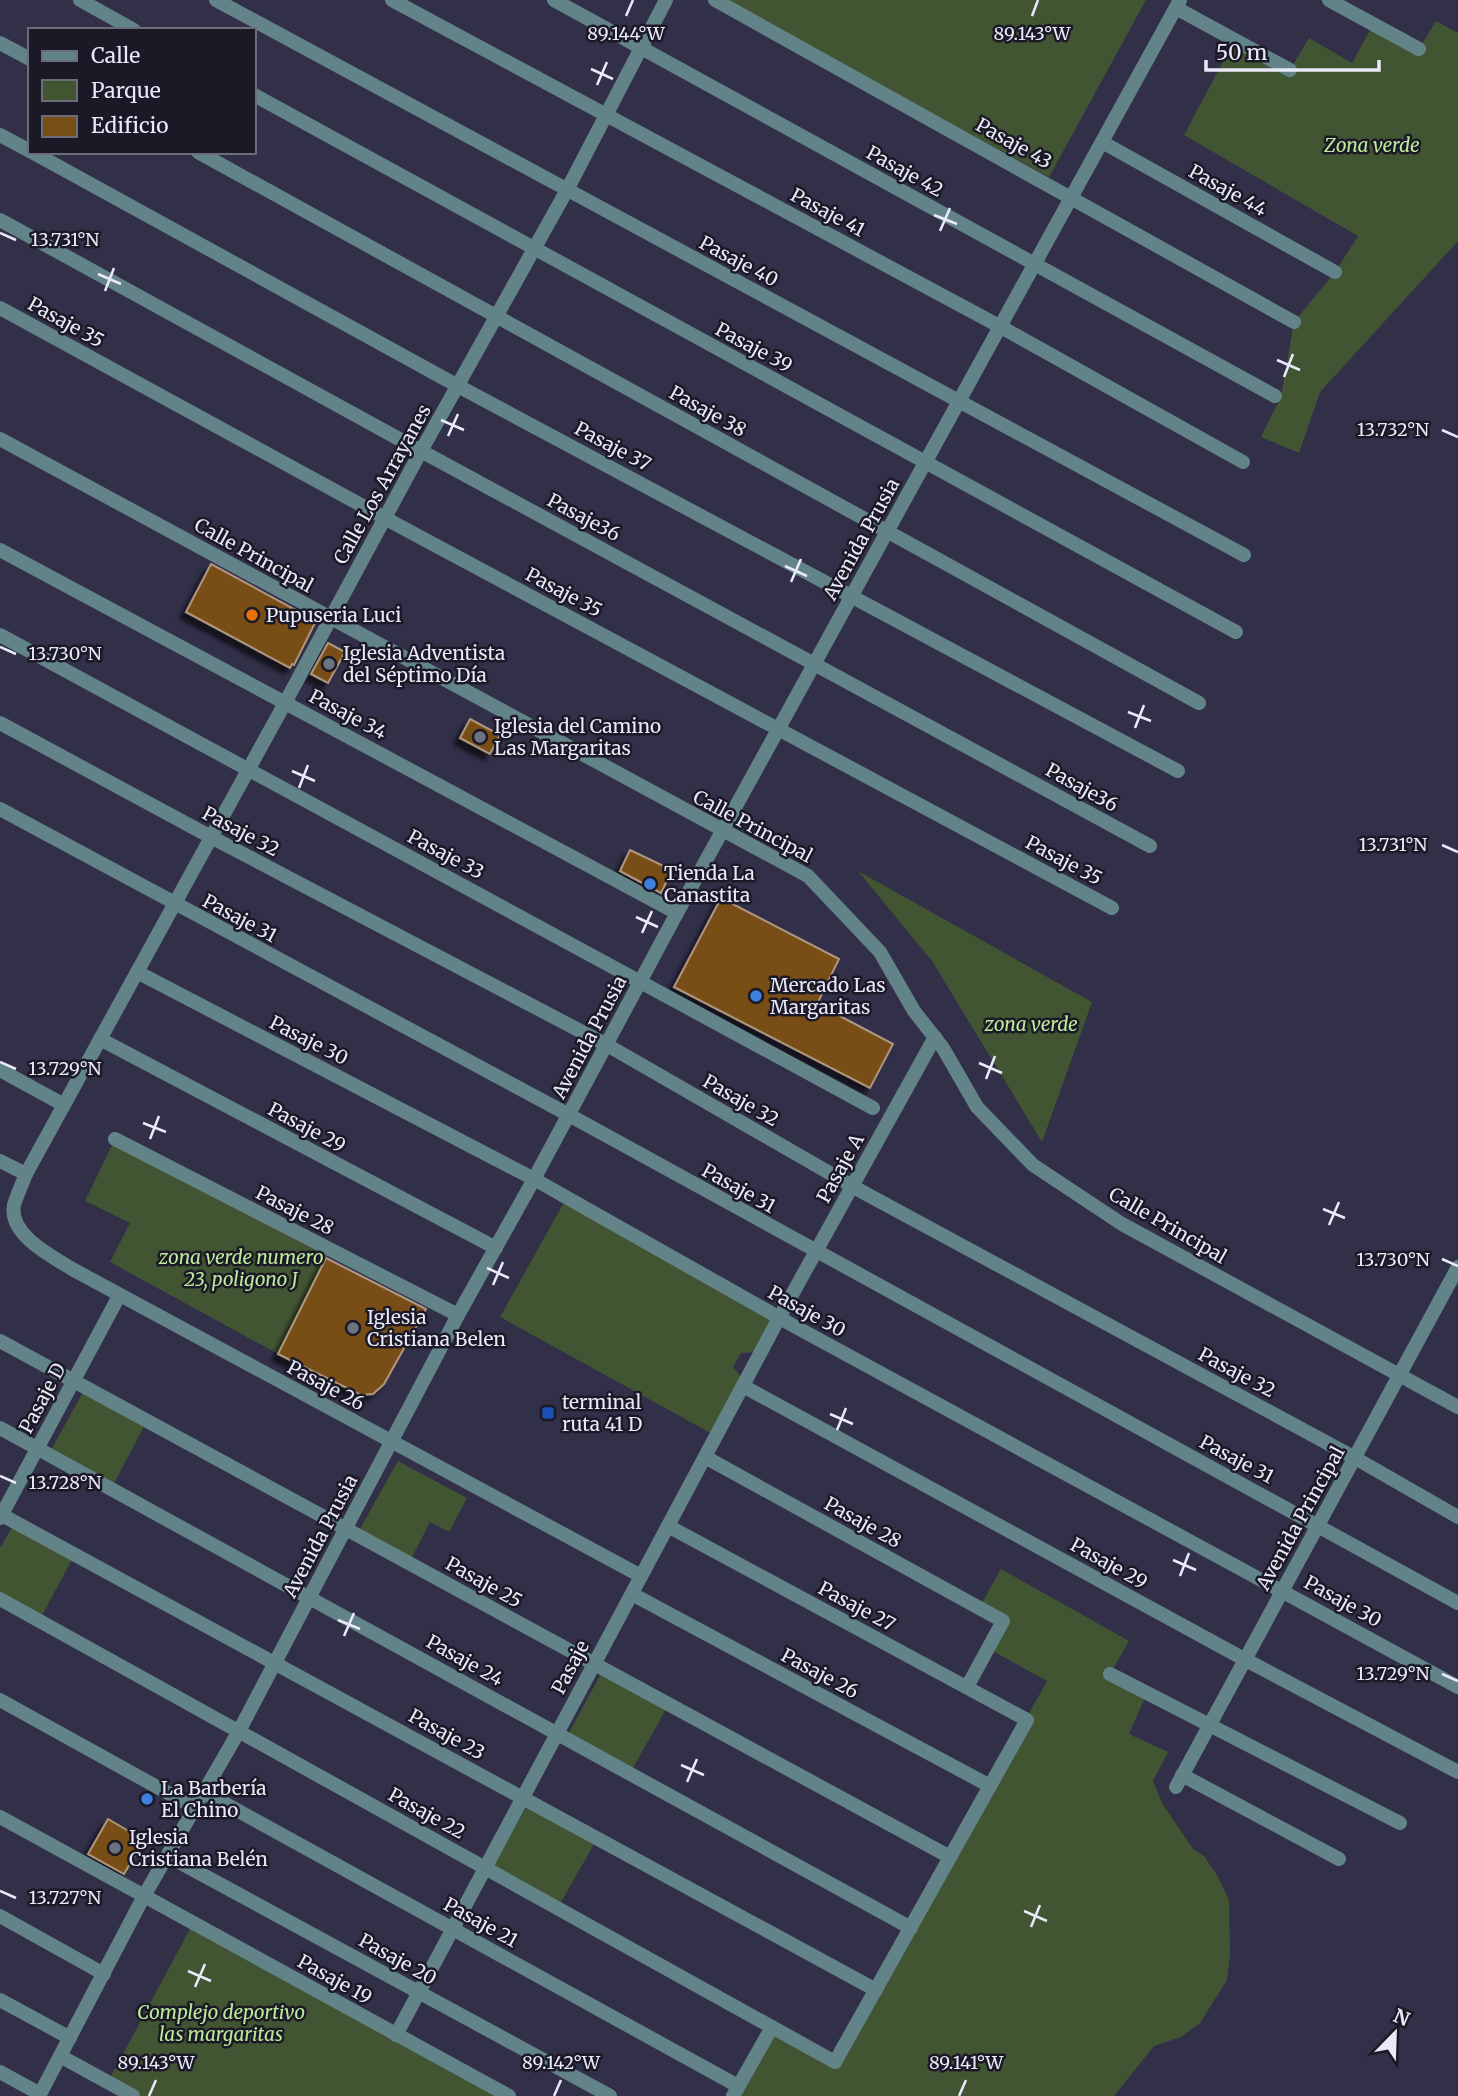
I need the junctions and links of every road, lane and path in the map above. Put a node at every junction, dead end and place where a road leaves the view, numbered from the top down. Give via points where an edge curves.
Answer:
1 (80, 0) edge
2 (216, 0) edge
3 (392, 0) edge
4 (554, 0) edge
5 (666, 0) edge
6 (715, 0) edge
7 (1329, 0) edge
8 (1178, 4) edge
9 (130, 28) edge
10 (0, 43) edge
11 (641, 48) junction
12 (1419, 49) dead end
13 (28, 58) edge
14 (1290, 70) dead end
15 (256, 97) edge
16 (607, 115) junction
17 (0, 135) edge
18 (1102, 142) junction
19 (28, 150) edge
20 (35, 154) edge
21 (202, 154) edge
22 (567, 190) junction
23 (1072, 197) junction
24 (0, 220) edge
25 (534, 249) junction
26 (1035, 264) junction
27 (1335, 272) dead end
28 (0, 308) edge
29 (497, 317) junction
30 (1294, 322) dead end
31 (1001, 327) junction
32 (458, 386) junction
33 (1275, 396) dead end
34 (960, 401) junction
35 (0, 439) edge
36 (421, 451) junction
37 (926, 462) junction
38 (1243, 462) dead end
39 (385, 518) junction
40 (888, 532) junction
41 (0, 550) edge
42 (1244, 555) dead end
43 (853, 595) junction
44 (331, 619) junction
45 (1236, 632) dead end
46 (0, 635) edge
47 (815, 663) junction
48 (285, 703) junction
49 (1199, 703) dead end
50 (0, 723) edge
51 (779, 728) junction
52 (249, 769) junction
53 (1178, 771) dead end
54 (0, 809) edge
55 (722, 831) junction
56 (211, 837) junction
57 (1150, 846) dead end
58 (174, 904) junction
59 (1112, 908) dead end
60 (677, 913) junction
61 (137, 972) junction
62 (641, 980) junction
63 (935, 1037) junction
64 (100, 1040) junction
65 (607, 1045) junction
66 (0, 1070) edge
67 (64, 1105) junction
68 (873, 1108) dead end
69 (569, 1115) junction
70 (115, 1139) dead end
71 (0, 1161) edge
72 (26, 1174) junction
73 (534, 1179) junction
74 (852, 1186) junction
75 (13, 1208) joint
76 (496, 1248) junction
77 (816, 1252) junction
78 (1458, 1267) edge
79 (119, 1296) junction
80 (458, 1315) junction
81 (779, 1318) junction
82 (0, 1341) edge
83 (1400, 1376) junction
84 (74, 1381) junction
85 (743, 1386) junction
86 (1458, 1406) edge
87 (0, 1428) edge
88 (393, 1442) junction
89 (37, 1448) junction
90 (705, 1457) junction
91 (1355, 1458) junction
92 (1, 1515) edge
93 (1458, 1517) edge
94 (1318, 1525) junction
95 (668, 1526) junction
96 (346, 1528) junction
97 (641, 1576) junction
98 (1282, 1590) junction
99 (632, 1594) junction
100 (310, 1597) junction
101 (0, 1600) edge
102 (1458, 1603) edge
103 (1244, 1659) junction
104 (276, 1663) junction
105 (594, 1663) junction
106 (1110, 1674) dead end
107 (967, 1687) junction
108 (1458, 1687) edge
109 (0, 1700) edge
110 (1209, 1725) junction
111 (239, 1731) junction
112 (557, 1733) junction
113 (1458, 1772) edge
114 (990, 1786) junction
115 (204, 1792) junction
116 (523, 1797) junction
117 (195, 1808) junction
118 (0, 1817) edge
119 (1400, 1823) dead end
120 (167, 1856) junction
121 (950, 1857) junction
122 (1339, 1859) dead end
123 (486, 1867) junction
124 (144, 1896) junction
125 (0, 1916) edge
126 (911, 1928) junction
127 (453, 1929) junction
128 (104, 1974) junction
129 (876, 1990) junction
130 (419, 1992) junction
131 (0, 2000) edge
132 (772, 2027) junction
133 (396, 2035) junction
134 (70, 2038) junction
135 (60, 2056) junction
136 (0, 2072) edge
137 (736, 2091) edge
138 (40, 2095) edge
139 (134, 2096) edge
140 (509, 2096) edge
141 (610, 2096) edge

1 - 9 street
2 - 22 street, Pasaje 40
3 - 16 street, Pasaje 41
4 - 11 street, Pasaje 42
5 - 11 street, Calle Los Arrayanes
6 - 23 street, Pasaje 43
7 - 12 street
8 - 14 street
8 - 18 street, Avenida Prusia
10 - 13 street
11 - 16 street, Calle Los Arrayanes
11 - 26 street, Pasaje 42
15 - 25 street, Pasaje 39
16 - 22 street, Calle Los Arrayanes
16 - 31 street, Pasaje 41
17 - 19 street, Pasaje 37
18 - 23 street, Avenida Prusia
18 - 27 street, Pasaje 44
20 - 32 street, Pasaje 37
21 - 29 street, Pasaje 38
22 - 25 street, Calle Los Arrayanes
22 - 34 street, Pasaje 40
23 - 26 street, Avenida Prusia
23 - 30 street, Pasaje 43
24 - 36 street, Pasaje36
25 - 29 street, Calle Los Arrayanes
25 - 37 street, Pasaje 39
26 - 31 street, Avenida Prusia
26 - 33 street, Pasaje 42
28 - 39 street, Pasaje 35
29 - 32 street, Calle Los Arrayanes
29 - 40 street, Pasaje 38
31 - 34 street, Avenida Prusia
31 - 38 street, Pasaje 41
32 - 36 street, Calle Los Arrayanes
32 - 43 street, Pasaje 37
34 - 37 street, Avenida Prusia
34 - 42 street, Pasaje 40
35 - 44 street, Calle Principal
36 - 39 street, Calle Los Arrayanes
36 - 47 street, Pasaje36
37 - 40 street, Avenida Prusia
37 - 45 street, Pasaje 39
39 - 44 street, Calle Los Arrayanes
39 - 51 street, Pasaje 35
40 - 43 street, Avenida Prusia
40 - 49 street, Pasaje 38
41 - 48 street, Pasaje 34
43 - 47 street, Avenida Prusia
43 - 53 street, Pasaje 37
44 - 48 street, Calle Los Arrayanes
44 - 55 street, Calle Principal
46 - 52 street, Pasaje 33
47 - 51 street, Avenida Prusia
47 - 57 street, Pasaje36
48 - 52 street, Calle Los Arrayanes
48 - 60 street, Pasaje 34
50 - 56 street, Pasaje 32
51 - 55 street, Avenida Prusia
51 - 59 street, Pasaje 35
52 - 56 street, Calle Los Arrayanes
52 - 62 street, Pasaje 33
54 - 58 street, Pasaje 31
55 - 60 street, Avenida Prusia
55 - 63 street, Calle Principal via 808,876 880,951 914,1011
56 - 58 street, Calle Los Arrayanes
56 - 65 street, Pasaje 32
58 - 61 street, Calle Los Arrayanes
58 - 69 street, Pasaje 31
60 - 62 street, Avenida Prusia
61 - 64 street, Calle Los Arrayanes
61 - 73 street, Pasaje 30
62 - 65 street, Avenida Prusia
62 - 68 street, Pasaje 33
63 - 74 street, Pasaje A
63 - 83 street, Calle Principal via 977,1107 1033,1165 1122,1224
64 - 67 street, Calle Los Arrayanes
64 - 76 street, Pasaje 29
65 - 69 street, Avenida Prusia
65 - 74 street, Pasaje 32
66 - 67 street
67 - 72 street, Calle Los Arrayanes
69 - 73 street, Avenida Prusia
69 - 77 street, Pasaje 31
70 - 80 street, Pasaje 28
71 - 72 street
72 - 75 street, Calle Los Arrayanes
73 - 76 street, Avenida Prusia
73 - 81 street, Pasaje 30
74 - 77 street, Pasaje A
74 - 91 street, Pasaje 32
75 - 79 street, Pasaje 26 via 18,1226 34,1245
76 - 80 street, Avenida Prusia
77 - 81 street, Pasaje A
77 - 94 street, Pasaje 31
78 - 83 street, Avenida Principal
79 - 84 street, Pasaje D
79 - 88 street, Pasaje 26
80 - 88 street, Avenida Prusia
81 - 85 street, Pasaje
81 - 98 street, Pasaje 30
82 - 84 street, Pasaje 25
83 - 86 street, Calle Principal
83 - 91 street, Avenida Principal
84 - 89 street, Pasaje D
84 - 96 street, Pasaje 25
85 - 90 street, Pasaje
85 - 103 street, Pasaje 29
87 - 89 street, Pasaje 24
88 - 96 street, Avenida Prusia
88 - 97 street, Pasaje 26
89 - 92 street, Pasaje D
89 - 100 street, Pasaje 24
90 - 95 street, Pasaje
90 - 107 street, Pasaje 28 via 1003,1621
91 - 93 street, Pasaje 32
91 - 94 street, Avenida Principal
92 - 104 street, Pasaje 23
94 - 98 street, Avenida Principal
94 - 102 street, Pasaje 31
95 - 97 street, Pasaje
95 - 107 street, Pasaje 27
96 - 100 street, Avenida Prusia
96 - 105 street, Pasaje 25
97 - 99 street, Pasaje
98 - 103 street, Avenida Principal
98 - 108 street, Pasaje 30
99 - 105 street, Pasaje
99 - 114 street, Pasaje 26
100 - 104 street, Avenida Prusia
100 - 112 street, Pasaje 24
101 - 111 street, Pasaje 22
103 - 110 street, Avenida Principal
103 - 113 street, Pasaje 29
104 - 111 street, Avenida Prusia
104 - 116 street, Pasaje 23
105 - 112 street, Pasaje
105 - 121 street, Pasaje 25
106 - 110 street
107 - 114 street, Pasaje 27 via 1027,1720
109 - 117 street
110 - 119 street
110 - 122 street, Avenida Principal via 1179,1781
111 - 115 street, Avenida Prusia
111 - 123 street, Pasaje 22
112 - 116 street, Pasaje
112 - 126 street, Pasaje 24
114 - 121 street
115 - 117 street, Avenida Prusia
115 - 127 street, Pasaje 21
116 - 123 street, Pasaje
116 - 129 street, Pasaje 23
117 - 120 street, Avenida Prusia
118 - 124 street
120 - 124 street, Avenida Prusia
120 - 130 street, Pasaje 20
121 - 126 street
123 - 127 street, Pasaje
123 - 132 street, Pasaje 22
124 - 128 street, Avenida Prusia
124 - 133 street, Pasaje 19
125 - 128 street
126 - 129 street
127 - 130 street, Pasaje
127 - 137 street, Pasaje 21
128 - 134 street, Avenida Prusia
129 - 132 street, Pasaje 22 via 835,2062
130 - 133 street, Pasaje
130 - 141 street, Pasaje 20
131 - 134 street
132 - 137 street
133 - 140 street, Pasaje 19
134 - 135 street, Avenida Prusia
135 - 138 street, Avenida Prusia
135 - 139 street
136 - 138 street

